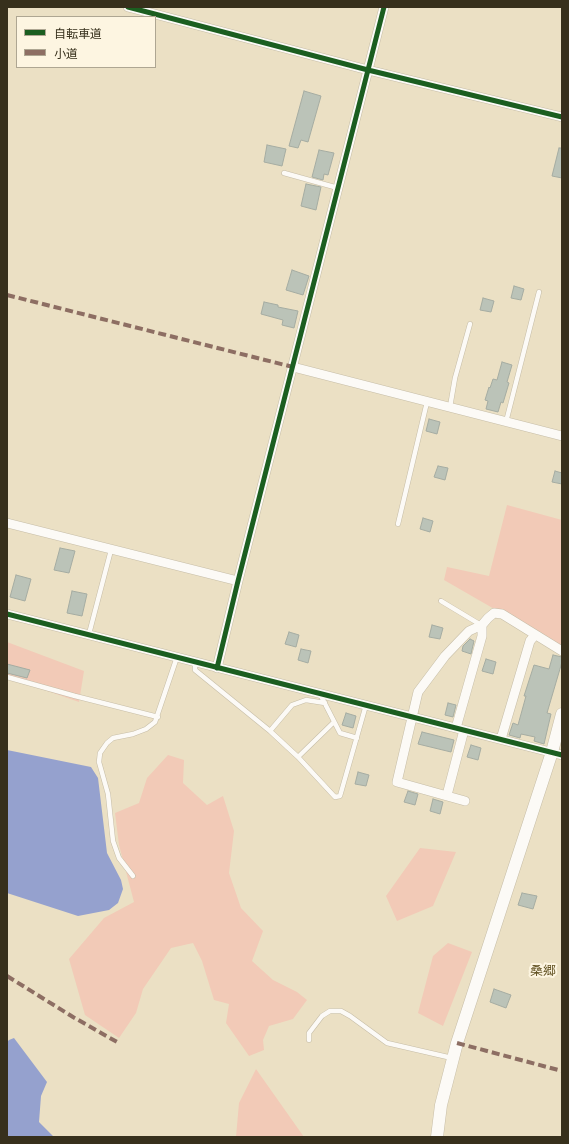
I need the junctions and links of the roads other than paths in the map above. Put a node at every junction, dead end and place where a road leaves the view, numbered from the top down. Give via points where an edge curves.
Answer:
1 (128, 7) edge
2 (384, 7) edge
3 (368, 70) junction
4 (562, 117) edge
5 (284, 173) dead end
6 (338, 188) junction
7 (538, 292) dead end
8 (470, 324) dead end
9 (293, 367) junction
10 (427, 402) junction
11 (450, 408) junction
12 (506, 422) junction
13 (562, 436) edge
14 (7, 524) edge
15 (398, 524) dead end
16 (111, 550) junction
17 (238, 581) junction
18 (441, 601) dead end
19 (7, 614) edge
20 (482, 625) junction
21 (89, 634) junction
22 (534, 635) junction
23 (562, 651) edge
24 (177, 657) junction
25 (196, 662) junction
26 (218, 668) junction
27 (7, 677) edge
28 (320, 694) junction
29 (325, 703) junction
30 (366, 705) junction
31 (562, 714) edge
32 (158, 717) junction
33 (412, 717) junction
34 (334, 722) junction
35 (460, 729) junction
36 (270, 731) junction
37 (357, 738) junction
38 (501, 739) junction
39 (557, 754) edge
40 (298, 758) junction
41 (447, 795) junction
42 (465, 801) dead end
43 (133, 876) dead end
44 (309, 1040) dead end
45 (452, 1058) junction
46 (437, 1137) edge

1 - 3 street
2 - 3 street
3 - 4 street
3 - 6 street
5 - 6 lane
6 - 9 street
7 - 12 lane
8 - 11 lane via 455,378
9 - 10 street
9 - 17 street
10 - 11 street
10 - 15 lane
11 - 12 street
12 - 13 street
14 - 16 street
16 - 17 street
16 - 21 lane
17 - 26 street
18 - 20 lane
19 - 21 street
20 - 22 street via 494,613 502,614
20 - 33 street via 469,631 445,656 418,692
20 - 35 street via 482,636
21 - 24 street
22 - 23 street
22 - 38 street
24 - 25 street
24 - 32 lane
25 - 26 street
25 - 36 lane via 196,670
26 - 28 street
27 - 32 lane
28 - 29 lane
28 - 30 street
29 - 34 lane
29 - 36 lane via 306,700 292,705
30 - 33 street
30 - 37 lane
31 - 39 street
32 - 43 lane via 146,729 113,738 100,753 99,762 108,794 113,841 119,858
33 - 35 street
33 - 41 street via 397,782
34 - 37 lane via 340,733
34 - 40 lane
35 - 38 street
35 - 41 street
36 - 40 lane
37 - 40 lane via 340,796 336,797
38 - 39 street
39 - 45 street
41 - 42 street
44 - 45 lane via 308,1033 322,1016 330,1011 341,1011 387,1043
45 - 46 street via 440,1105

